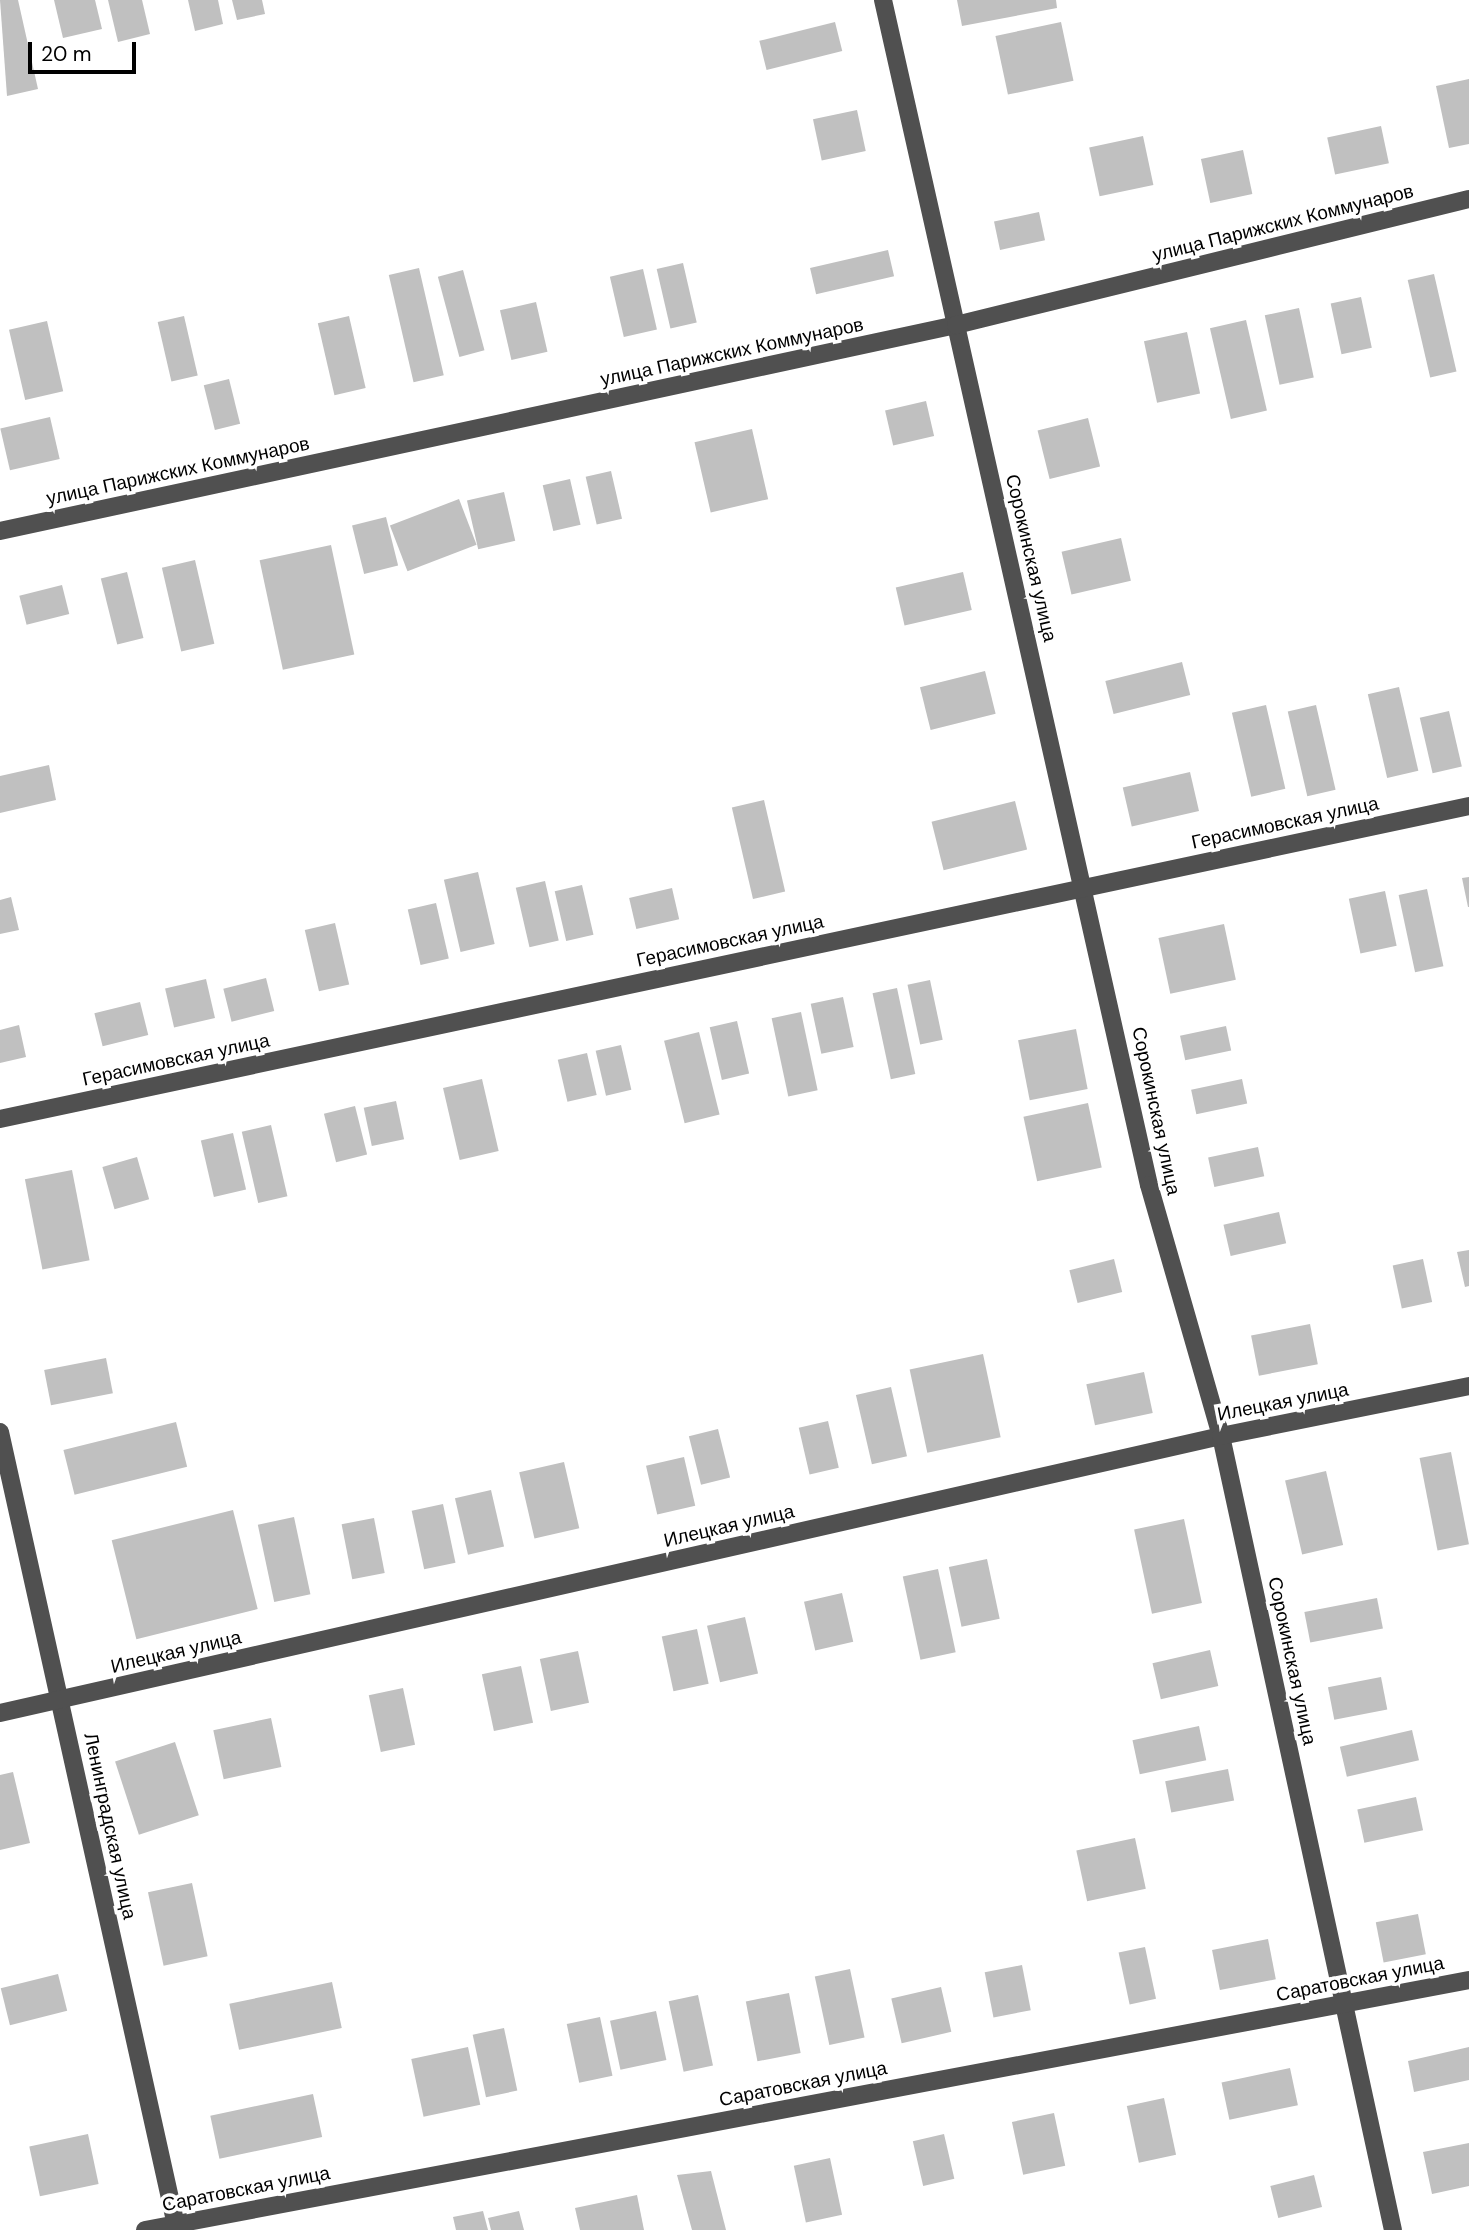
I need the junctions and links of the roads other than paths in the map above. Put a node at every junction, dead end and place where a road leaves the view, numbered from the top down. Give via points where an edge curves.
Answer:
1 (883, 0) edge
2 (1469, 199) edge
3 (956, 325) junction
4 (0, 531) edge
5 (1469, 806) edge
6 (1086, 886) junction
7 (0, 1119) edge
8 (1469, 1386) edge
9 (0, 1432) edge
10 (1221, 1436) junction
11 (60, 1700) junction
12 (0, 1713) edge
13 (1469, 1980) edge
14 (1345, 2004) junction
15 (177, 2227) edge
16 (145, 2230) edge
17 (1393, 2230) edge

1 - 3 street, Сорокинская улица
2 - 3 street, улица Парижских Коммунаров
3 - 4 street, улица Парижских Коммунаров
3 - 6 street, Сорокинская улица
5 - 6 street, Герасимовская улица
6 - 7 street, Герасимовская улица
6 - 10 street, Сорокинская улица via 1149,1185
8 - 10 street, Илецкая улица
9 - 11 street, Ленинградская улица
10 - 11 street, Илецкая улица
10 - 14 street, Сорокинская улица
11 - 12 street, Илецкая улица
11 - 15 street, Ленинградская улица
13 - 14 street, Саратовская улица
14 - 15 street, Саратовская улица
14 - 17 street, Сорокинская улица
15 - 16 street, Саратовская улица

